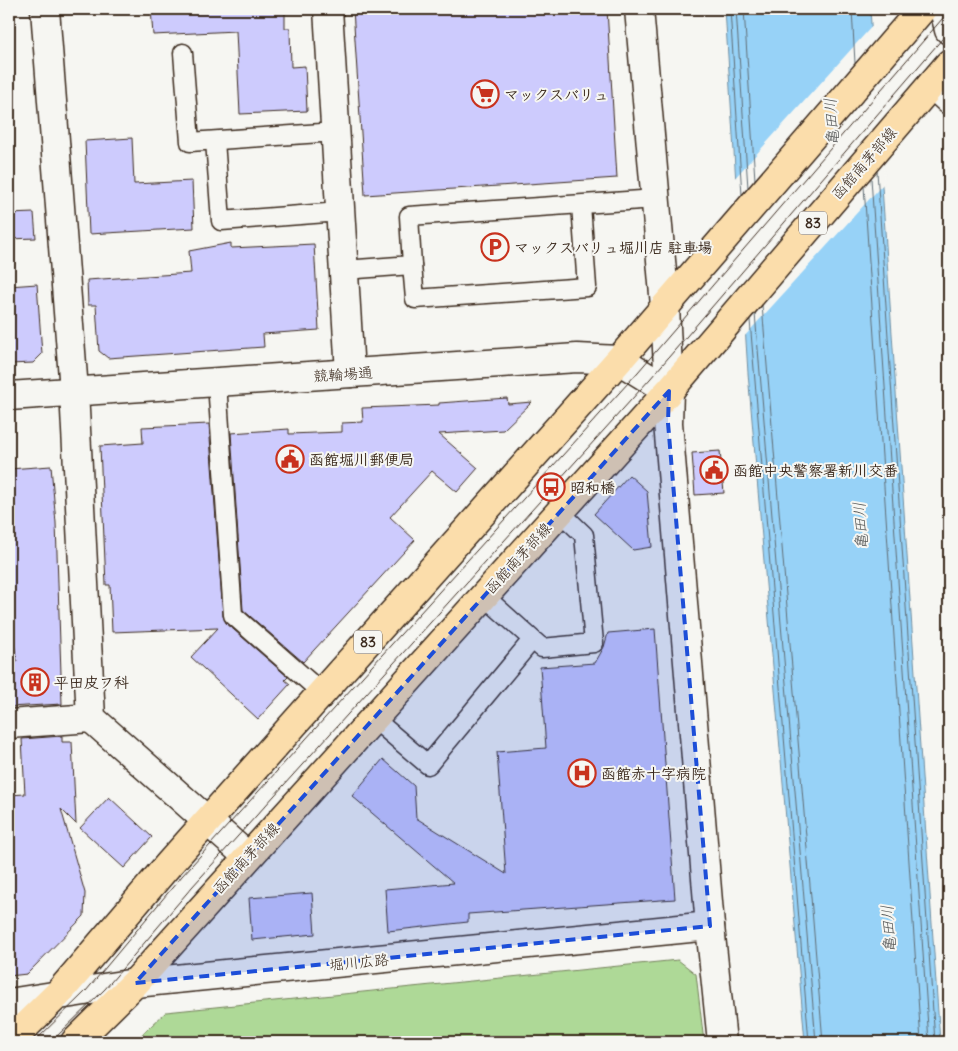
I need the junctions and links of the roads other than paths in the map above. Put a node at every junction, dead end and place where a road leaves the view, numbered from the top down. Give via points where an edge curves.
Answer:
1 (45, 9) edge
2 (328, 9) edge
3 (639, 9) edge
4 (922, 9) edge
5 (944, 9) edge
6 (949, 30) edge
7 (183, 53) dead end
8 (949, 64) edge
9 (941, 92) edge
10 (336, 132) junction
11 (216, 141) junction
12 (656, 199) junction
13 (581, 205) junction
14 (340, 212) junction
15 (412, 265) junction
16 (344, 270) junction
17 (665, 306) junction
18 (619, 360) junction
19 (350, 373) junction
20 (217, 383) junction
21 (669, 391) junction
22 (74, 392) junction
23 (9, 396) edge
24 (560, 512) junction
25 (484, 596) junction
26 (532, 640) junction
27 (322, 694) junction
28 (91, 718) junction
29 (373, 718) junction
30 (9, 724) edge
31 (207, 821) junction
32 (247, 856) junction
33 (710, 926) junction
34 (135, 983) junction
35 (57, 995) junction
36 (9, 1002) edge
37 (9, 1042) edge
38 (75, 1042) edge
39 (722, 1042) edge

1 - 22 street
2 - 10 street
3 - 12 street
4 - 17 main road, 83
5 - 6 street
7 - 11 lane via 190,142
8 - 9 main road, 函館南茅部線 / 83
9 - 21 main road, 函館南茅部線 / 83 via 897,126
10 - 11 lane
10 - 14 street
11 - 14 lane via 222,221
12 - 13 lane
12 - 17 street
13 - 15 lane via 409,216
13 - 15 lane via 588,287 415,299
14 - 16 street
15 - 16 lane
16 - 19 street
17 - 18 main road, 83
17 - 21 street
18 - 19 street, 競輪場通 via 577,358
18 - 21 street, 競輪場通
18 - 27 main road, 83
19 - 20 street, 競輪場通
20 - 22 street, 競輪場通
20 - 27 lane via 233,615
21 - 24 main road, 函館南茅部線 / 83
21 - 33 street via 668,423
22 - 23 street, 競輪場通
22 - 28 street
24 - 25 main road, 函館南茅部線 / 83
24 - 26 lane via 584,536 594,643 542,648
25 - 26 lane
25 - 29 main road, 函館南茅部線 / 83
26 - 29 lane via 428,765
27 - 31 main road, 83
28 - 30 street
28 - 31 street
29 - 32 main road, 函館南茅部線 / 83
31 - 32 street
31 - 35 main road, 83
32 - 34 main road, 函館南茅部線 / 83
33 - 34 street, 堀川広路
33 - 39 street
34 - 35 street, 堀川広路
34 - 38 main road, 函館南茅部線 / 83
35 - 36 street, 堀川広路
35 - 37 main road, 83

